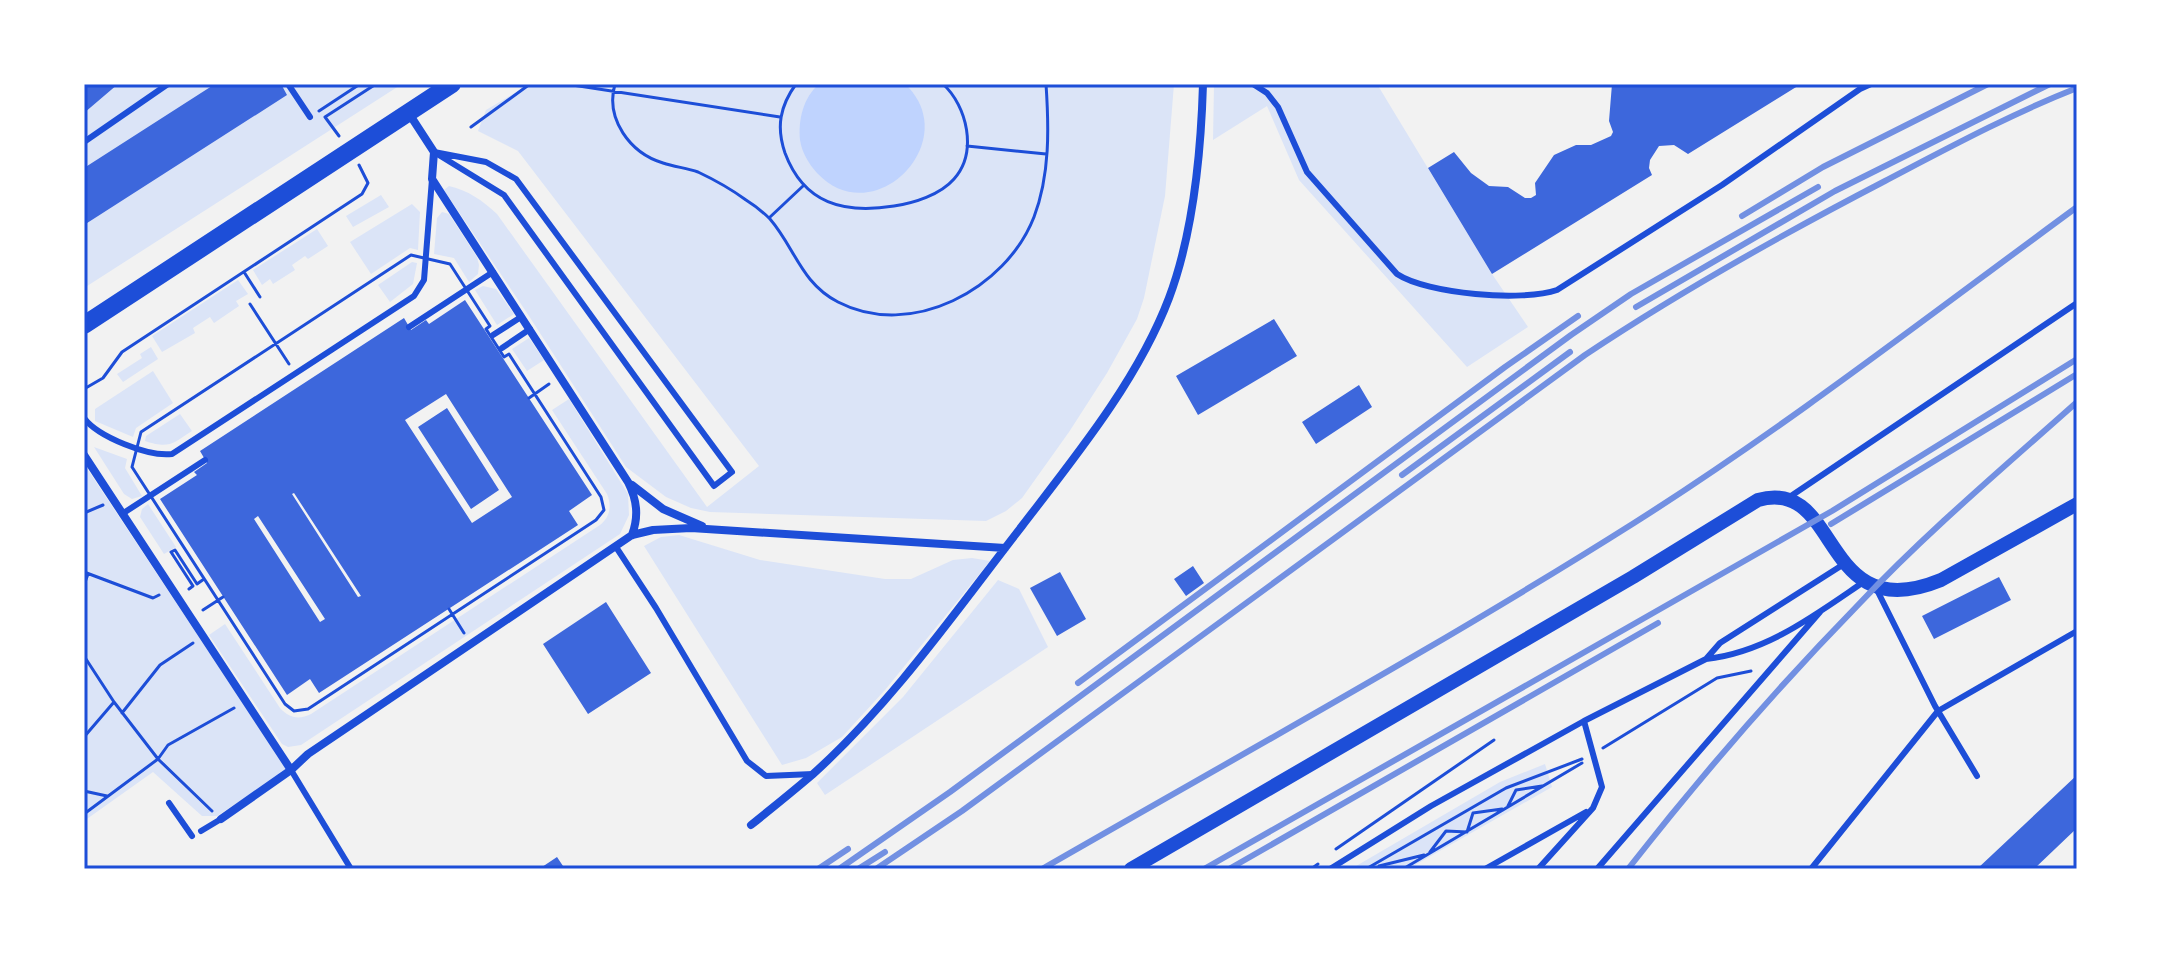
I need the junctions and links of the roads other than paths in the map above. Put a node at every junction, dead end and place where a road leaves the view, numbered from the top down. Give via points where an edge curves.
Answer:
1 (168, 84) edge
2 (288, 84) edge
3 (452, 84) edge
4 (1203, 84) edge
5 (1253, 84) edge
6 (1871, 84) edge
7 (408, 112) junction
8 (310, 117) road end
9 (84, 142) edge
10 (434, 152) junction
11 (432, 179) junction
12 (493, 272) junction
13 (2077, 303) edge
14 (521, 317) junction
15 (84, 325) edge
16 (409, 327) dead end
17 (530, 329) junction
18 (493, 335) dead end
19 (502, 348) dead end
20 (84, 418) edge
21 (84, 455) edge
22 (205, 460) dead end
23 (628, 482) junction
24 (1788, 498) junction
25 (2077, 504) edge
26 (122, 514) junction
27 (711, 529) junction
28 (632, 535) junction
29 (616, 547) junction
30 (1005, 548) junction
31 (1844, 564) junction
32 (1870, 583) junction
33 (1820, 612) junction
34 (2077, 631) edge
35 (1706, 659) junction
36 (1938, 711) junction
37 (1584, 721) junction
38 (291, 770) junction
39 (813, 774) junction
40 (1977, 776) dead end
41 (169, 803) dead end
42 (1593, 808) junction
43 (221, 819) joint
44 (751, 825) dead end
45 (201, 831) dead end
46 (192, 836) dead end
47 (351, 869) edge
48 (1131, 869) edge
49 (1330, 869) edge
50 (1485, 869) edge
51 (1538, 869) edge
52 (1597, 869) edge
53 (1811, 869) edge

1 - 9 lane
2 - 8 lane
3 - 7 main road
4 - 30 street via 1190,211 1178,267 1155,331 1091,434
5 - 6 lane via 1278,107 1307,172 1397,274 1410,283 1448,291 1530,295 1557,290
7 - 10 street
7 - 15 main road
10 - 10 lane via 504,195 714,486 732,472 516,179 486,162
10 - 11 street
11 - 12 street
11 - 20 lane via 424,280 414,296 176,452 162,455 100,434
12 - 14 street
12 - 16 lane
13 - 24 lane
14 - 17 street
14 - 18 lane
17 - 19 lane
17 - 23 street
21 - 26 street
22 - 26 lane
23 - 27 street via 663,509
23 - 28 street via 637,513
24 - 31 street via 1807,509
24 - 48 street via 1770,497 1741,509
25 - 32 street via 1929,585 1900,590
26 - 38 street
27 - 28 street
27 - 30 street
28 - 29 street
29 - 38 street
29 - 39 lane via 747,761 766,776
30 - 39 street via 888,695
31 - 32 street
31 - 35 lane via 1720,643
32 - 33 lane
32 - 36 lane
33 - 35 lane via 1780,637
33 - 52 lane
34 - 36 lane
35 - 37 lane
36 - 40 lane
36 - 53 lane
37 - 42 lane via 1602,787
37 - 49 lane
38 - 43 street
38 - 47 lane
39 - 44 street
41 - 46 lane
42 - 50 lane
42 - 51 lane
43 - 45 lane

